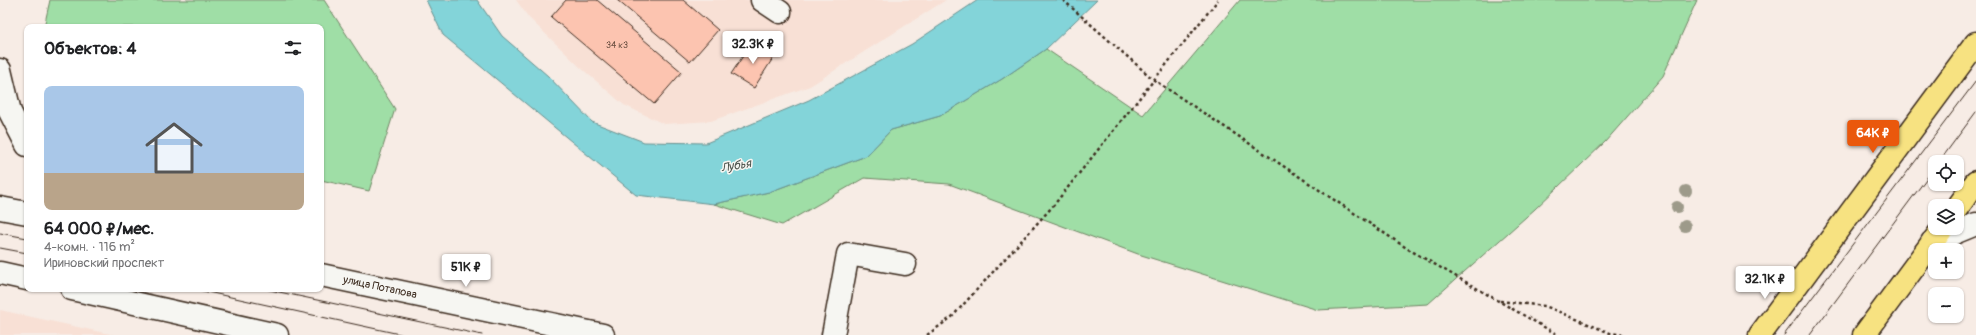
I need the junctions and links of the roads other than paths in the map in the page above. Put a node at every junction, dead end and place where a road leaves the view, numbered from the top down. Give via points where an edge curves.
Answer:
1 (762, 0) edge
2 (780, 12) dead end
3 (1976, 43) edge
4 (0, 70) edge
5 (24, 139) edge
6 (1976, 182) edge
7 (1964, 199) edge
8 (0, 208) edge
9 (24, 212) edge
10 (1976, 224) edge
11 (1964, 227) edge
12 (1937, 235) edge
13 (905, 264) dead end
14 (0, 273) edge
15 (324, 276) edge
16 (24, 278) edge
17 (85, 292) edge
18 (277, 335) edge
19 (604, 335) edge
20 (833, 335) edge
21 (1760, 335) edge
22 (1864, 335) edge

1 - 2 street
3 - 21 main road
4 - 5 street via 10,112
6 - 7 main road
8 - 9 street
10 - 11 street
12 - 22 main road
13 - 20 street via 848,254
14 - 16 street
15 - 19 street, улица Потапова
17 - 18 street

